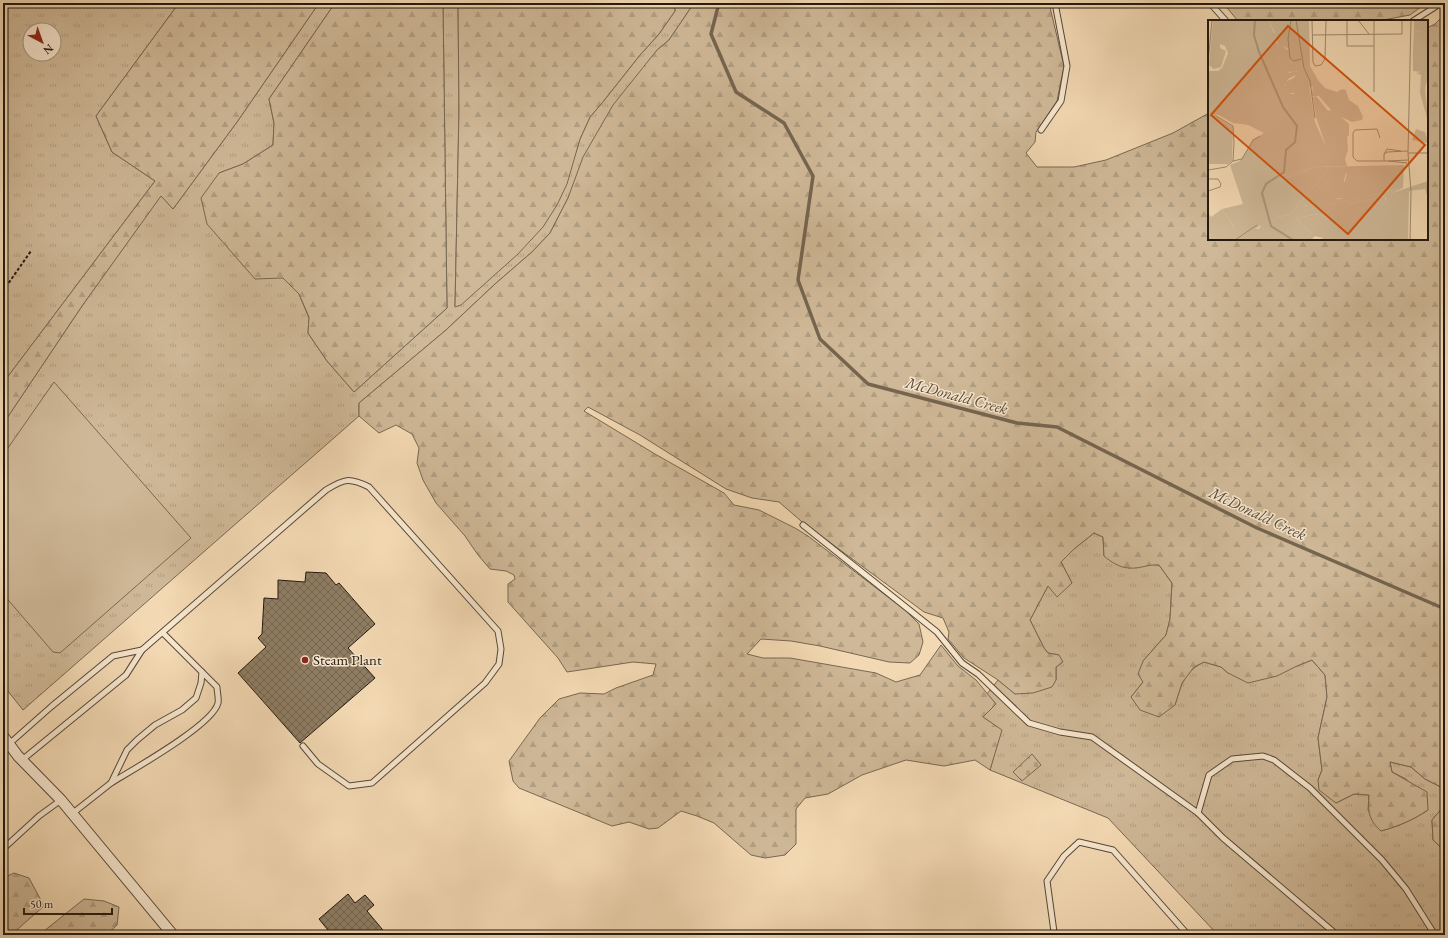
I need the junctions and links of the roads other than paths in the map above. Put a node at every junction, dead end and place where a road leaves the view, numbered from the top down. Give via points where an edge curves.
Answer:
1 (1055, 3) edge
2 (1210, 3) edge
3 (1439, 3) edge
4 (1225, 20) edge
5 (1415, 20) edge
6 (1041, 130) dead end
7 (803, 525) dead end
8 (163, 633) junction
9 (142, 650) junction
10 (202, 672) junction
11 (6, 740) edge
12 (303, 746) dead end
13 (22, 760) junction
14 (111, 783) junction
15 (61, 800) junction
16 (72, 813) junction
17 (1198, 813) junction
18 (3, 849) edge
19 (173, 935) edge
20 (1056, 935) edge
21 (1188, 935) edge
22 (1337, 935) edge
23 (1435, 935) edge

1 - 6 lane via 1067,66 1061,101
2 - 4 lane
3 - 5 lane
7 - 17 lane via 937,632 962,663 978,674 1029,722 1060,732 1092,737
8 - 9 lane
8 - 10 lane
8 - 12 lane via 326,490 341,481 355,480 369,487 498,631 501,650 499,664 485,683 372,783 349,786 318,764
9 - 11 lane via 113,656
9 - 13 lane via 126,675
10 - 14 lane via 196,698 182,710 155,725 127,750
10 - 14 lane via 217,688 218,703 210,714 190,734
11 - 13 street
13 - 15 street
14 - 16 lane
15 - 16 street
15 - 18 lane
16 - 19 street
17 - 22 lane via 1223,838
17 - 23 lane via 1210,775 1232,759 1263,756 1274,760 1310,788 1382,860 1406,889
20 - 21 lane via 1047,881 1064,856 1079,842 1113,850

